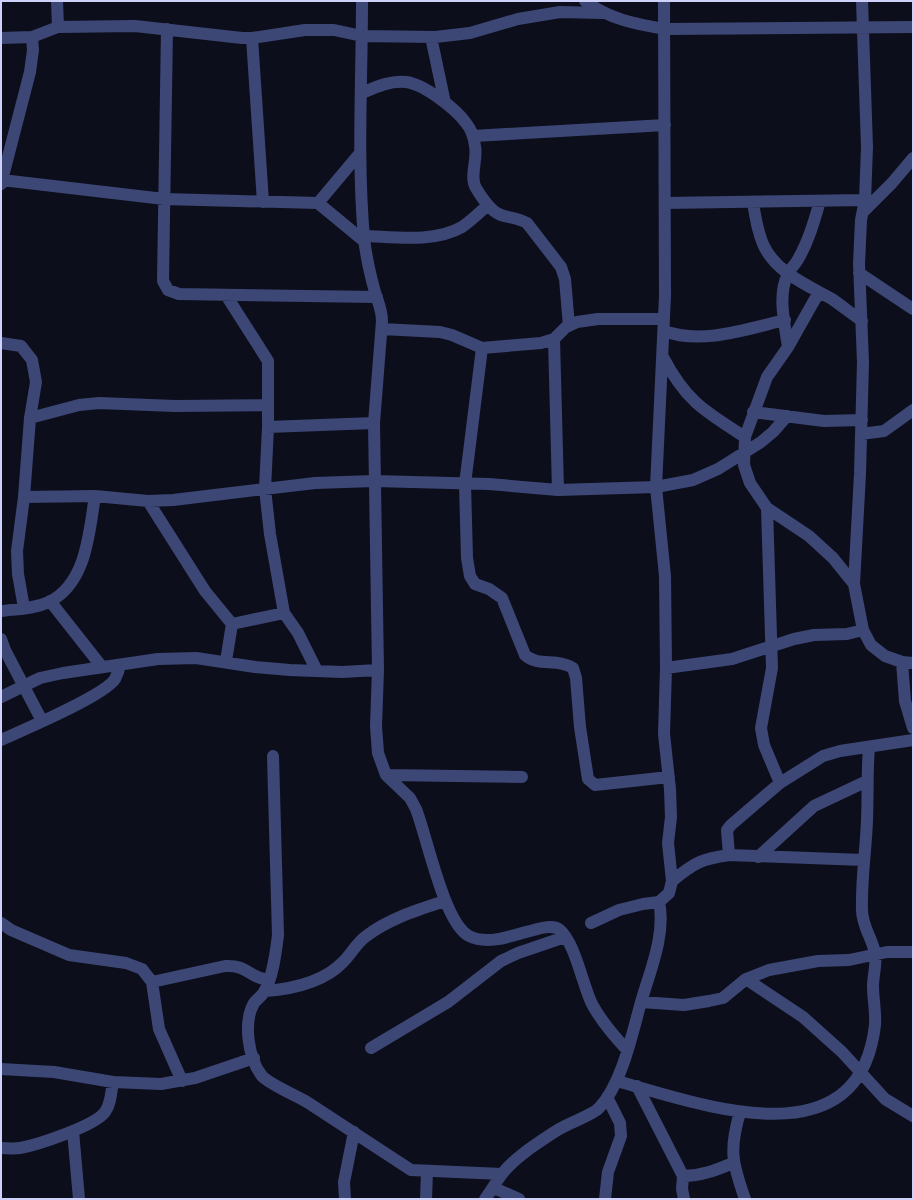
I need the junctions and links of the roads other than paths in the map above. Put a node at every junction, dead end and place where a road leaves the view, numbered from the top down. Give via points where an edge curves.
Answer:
1 (57, 1) edge
2 (362, 1) edge
3 (585, 1) edge
4 (664, 1) edge
5 (862, 1) edge
6 (603, 13) junction
7 (58, 27) junction
8 (862, 27) junction
9 (913, 27) edge
10 (167, 29) junction
11 (665, 29) junction
12 (362, 36) junction
13 (32, 37) junction
14 (431, 37) junction
15 (1, 38) edge
16 (252, 38) junction
17 (362, 92) junction
18 (445, 103) junction
19 (665, 125) junction
20 (473, 136) junction
21 (360, 154) junction
22 (913, 158) edge
23 (2, 182) edge
24 (164, 199) junction
25 (820, 201) junction
26 (263, 202) junction
27 (753, 202) junction
28 (318, 203) junction
29 (665, 203) junction
30 (488, 205) junction
31 (864, 206) junction
32 (364, 238) junction
33 (787, 274) junction
34 (859, 274) junction
35 (819, 292) junction
36 (226, 295) junction
37 (377, 297) junction
38 (913, 309) edge
39 (785, 320) junction
40 (862, 320) junction
41 (664, 325) junction
42 (569, 326) junction
43 (382, 329) junction
44 (554, 338) junction
45 (1, 342) edge
46 (788, 347) junction
47 (482, 348) junction
48 (662, 356) junction
49 (268, 405) junction
50 (913, 410) edge
51 (753, 412) junction
52 (787, 416) junction
53 (30, 418) junction
54 (862, 420) junction
55 (374, 423) junction
56 (268, 427) junction
57 (861, 434) junction
58 (744, 437) junction
59 (743, 455) junction
60 (374, 481) junction
61 (465, 484) junction
62 (656, 487) junction
63 (265, 489) junction
64 (558, 490) junction
65 (95, 496) junction
66 (24, 497) junction
67 (148, 501) junction
68 (767, 508) junction
69 (854, 584) junction
70 (50, 602) junction
71 (24, 608) junction
72 (1, 611) edge
73 (284, 613) junction
74 (232, 624) junction
75 (863, 630) junction
76 (1, 639) edge
77 (770, 648) junction
78 (226, 661) junction
79 (908, 662) edge
80 (120, 665) junction
81 (102, 667) junction
82 (666, 668) junction
83 (378, 670) junction
84 (317, 671) junction
85 (23, 687) junction
86 (1, 697) edge
87 (42, 721) junction
88 (913, 728) edge
89 (1, 740) edge
90 (913, 740) edge
91 (869, 747) junction
92 (273, 756) dead end
93 (386, 775) junction
94 (522, 777) dead end
95 (669, 777) junction
96 (867, 780) junction
97 (780, 783) junction
98 (730, 855) junction
99 (758, 857) junction
100 (864, 860) junction
101 (672, 881) junction
102 (445, 901) junction
103 (659, 902) junction
104 (1, 923) edge
105 (591, 923) dead end
106 (565, 937) junction
107 (913, 952) edge
108 (875, 954) junction
109 (746, 979) junction
110 (152, 982) junction
111 (266, 986) junction
112 (641, 1002) junction
113 (371, 1048) dead end
114 (627, 1050) junction
115 (254, 1058) junction
116 (1, 1069) edge
117 (860, 1072) junction
118 (182, 1081) junction
119 (617, 1081) junction
120 (112, 1082) junction
121 (637, 1086) junction
122 (608, 1099) junction
123 (740, 1112) junction
124 (913, 1116) edge
125 (73, 1131) junction
126 (354, 1132) junction
127 (1, 1148) edge
128 (733, 1163) junction
129 (427, 1172) junction
130 (502, 1174) junction
131 (683, 1176) junction
132 (494, 1188) junction
133 (79, 1199) edge
134 (344, 1199) edge
135 (426, 1199) edge
136 (485, 1199) edge
137 (519, 1199) edge
138 (605, 1199) edge
139 (684, 1199) edge
140 (745, 1199) edge

1 - 7 street
2 - 12 street
3 - 6 street
4 - 11 street
5 - 8 street
6 - 11 street via 627,23
6 - 14 street via 560,12 518,19 470,33
7 - 10 street via 135,26
7 - 13 street
8 - 9 street
8 - 11 street
8 - 31 street via 867,146
10 - 16 street
10 - 24 street
11 - 19 street
12 - 14 street
12 - 16 street via 334,30 305,30
12 - 17 street
13 - 15 street
13 - 23 street via 30,72
14 - 18 street
16 - 26 street
17 - 18 street via 389,82 407,82 425,89
17 - 21 street
18 - 20 street via 467,124
19 - 20 street
19 - 29 street
20 - 30 street via 476,147 475,187
21 - 28 street
21 - 32 street
22 - 31 street via 892,183
23 - 24 street
24 - 26 street
24 - 36 street via 165,286 173,293
25 - 27 street
25 - 31 street
25 - 33 street via 804,246
26 - 28 street
27 - 29 street
27 - 33 street via 763,245
28 - 32 street
29 - 41 street
30 - 32 street via 461,227 446,233 415,238
30 - 42 street via 499,214 519,218 527,223 561,267 565,279
31 - 34 street
32 - 37 street
33 - 35 street
33 - 39 street via 783,297
34 - 38 street
34 - 40 street
35 - 40 street
35 - 46 street
36 - 37 street
36 - 49 street via 268,361
37 - 43 street via 382,310
39 - 41 street via 737,332 690,337 676,336
39 - 46 street
40 - 54 street
41 - 42 street via 598,319 577,322
41 - 48 street
42 - 44 street
43 - 47 street via 440,332
43 - 55 street
44 - 47 street via 541,343
44 - 64 street
45 - 53 street via 21,346 32,360 36,382
46 - 51 street via 767,376
47 - 61 street
48 - 58 street via 674,379 692,400
48 - 62 street
49 - 53 street via 175,406 98,402 79,404
49 - 56 street
50 - 57 street via 884,430
51 - 52 street
51 - 58 street
52 - 54 street via 834,422
52 - 59 street via 773,432
53 - 66 street
54 - 57 street
55 - 56 street
55 - 60 street
56 - 63 street
57 - 69 street
58 - 59 street
59 - 62 street via 693,480
59 - 68 street via 750,483
60 - 61 street
60 - 63 street via 315,483
60 - 83 street
61 - 64 street
61 - 95 street via 467,558 470,576 475,584 489,588 502,598 525,655 531,660 565,663 573,668 588,779 595,785
62 - 64 street
62 - 82 street via 666,576
63 - 67 street
63 - 73 street
65 - 66 street
65 - 67 street
65 - 70 street via 83,562 67,587
66 - 71 street via 17,552
67 - 74 street via 205,591
68 - 69 street via 809,536 833,558
68 - 77 street
69 - 75 street
70 - 71 street
70 - 81 street
71 - 72 street
73 - 74 street
73 - 84 street via 298,633
74 - 78 street
75 - 77 street via 847,634 814,635
75 - 79 street via 871,645 885,656
76 - 85 street
77 - 82 street via 732,659
77 - 97 street via 772,668 761,728 764,745
78 - 80 street via 196,658 158,659
78 - 84 street via 255,667
79 - 88 street via 905,701
80 - 81 street
80 - 87 street via 115,679 107,687
81 - 85 street via 40,678
82 - 95 street via 664,734
83 - 84 street
83 - 93 street via 378,753
85 - 86 street
85 - 87 street
87 - 89 street
90 - 91 street
91 - 96 street
91 - 97 street via 823,756
92 - 111 street via 278,935
93 - 94 street
93 - 102 street via 410,798 416,809
95 - 101 street via 671,817 668,859
96 - 99 street via 814,806
96 - 100 street
97 - 98 street via 727,830
98 - 99 street
98 - 101 street via 692,864
99 - 100 street
100 - 108 street via 862,912
101 - 103 street via 669,893
102 - 106 street via 468,935 476,938 500,940 552,926 559,929
102 - 111 street via 385,924 365,937 344,962 329,974 285,990
103 - 105 street via 619,910
103 - 112 street via 660,926
104 - 110 street via 11,930 69,955 126,963 142,969
106 - 113 street via 501,961 448,1002
106 - 114 street via 592,1004 609,1030
107 - 108 street
108 - 109 street via 849,960 818,961 769,970
108 - 117 street via 874,1027
109 - 112 street via 722,998 684,1005
109 - 117 street via 803,1017
110 - 111 street via 225,966 237,966 244,968
110 - 118 street via 159,1029
111 - 115 street via 248,1017 248,1039
112 - 114 street
114 - 119 street
115 - 118 street
115 - 126 street via 262,1076 274,1085 289,1091
116 - 120 street via 54,1072
117 - 123 street via 850,1088 817,1107 772,1115
117 - 124 street via 885,1099
118 - 120 street via 161,1084
119 - 121 street
119 - 122 street
120 - 125 street via 105,1113
121 - 123 street via 711,1107
121 - 131 street
122 - 130 street via 597,1110 557,1130 514,1161
122 - 138 street via 620,1123 621,1136 608,1172
123 - 128 street via 733,1135
125 - 127 street via 19,1148
125 - 133 street
126 - 129 street via 399,1164 412,1170
126 - 134 street via 344,1182
128 - 131 street via 711,1173
128 - 140 street
129 - 130 street
129 - 135 street
130 - 132 street
131 - 139 street
132 - 136 street
132 - 137 street

